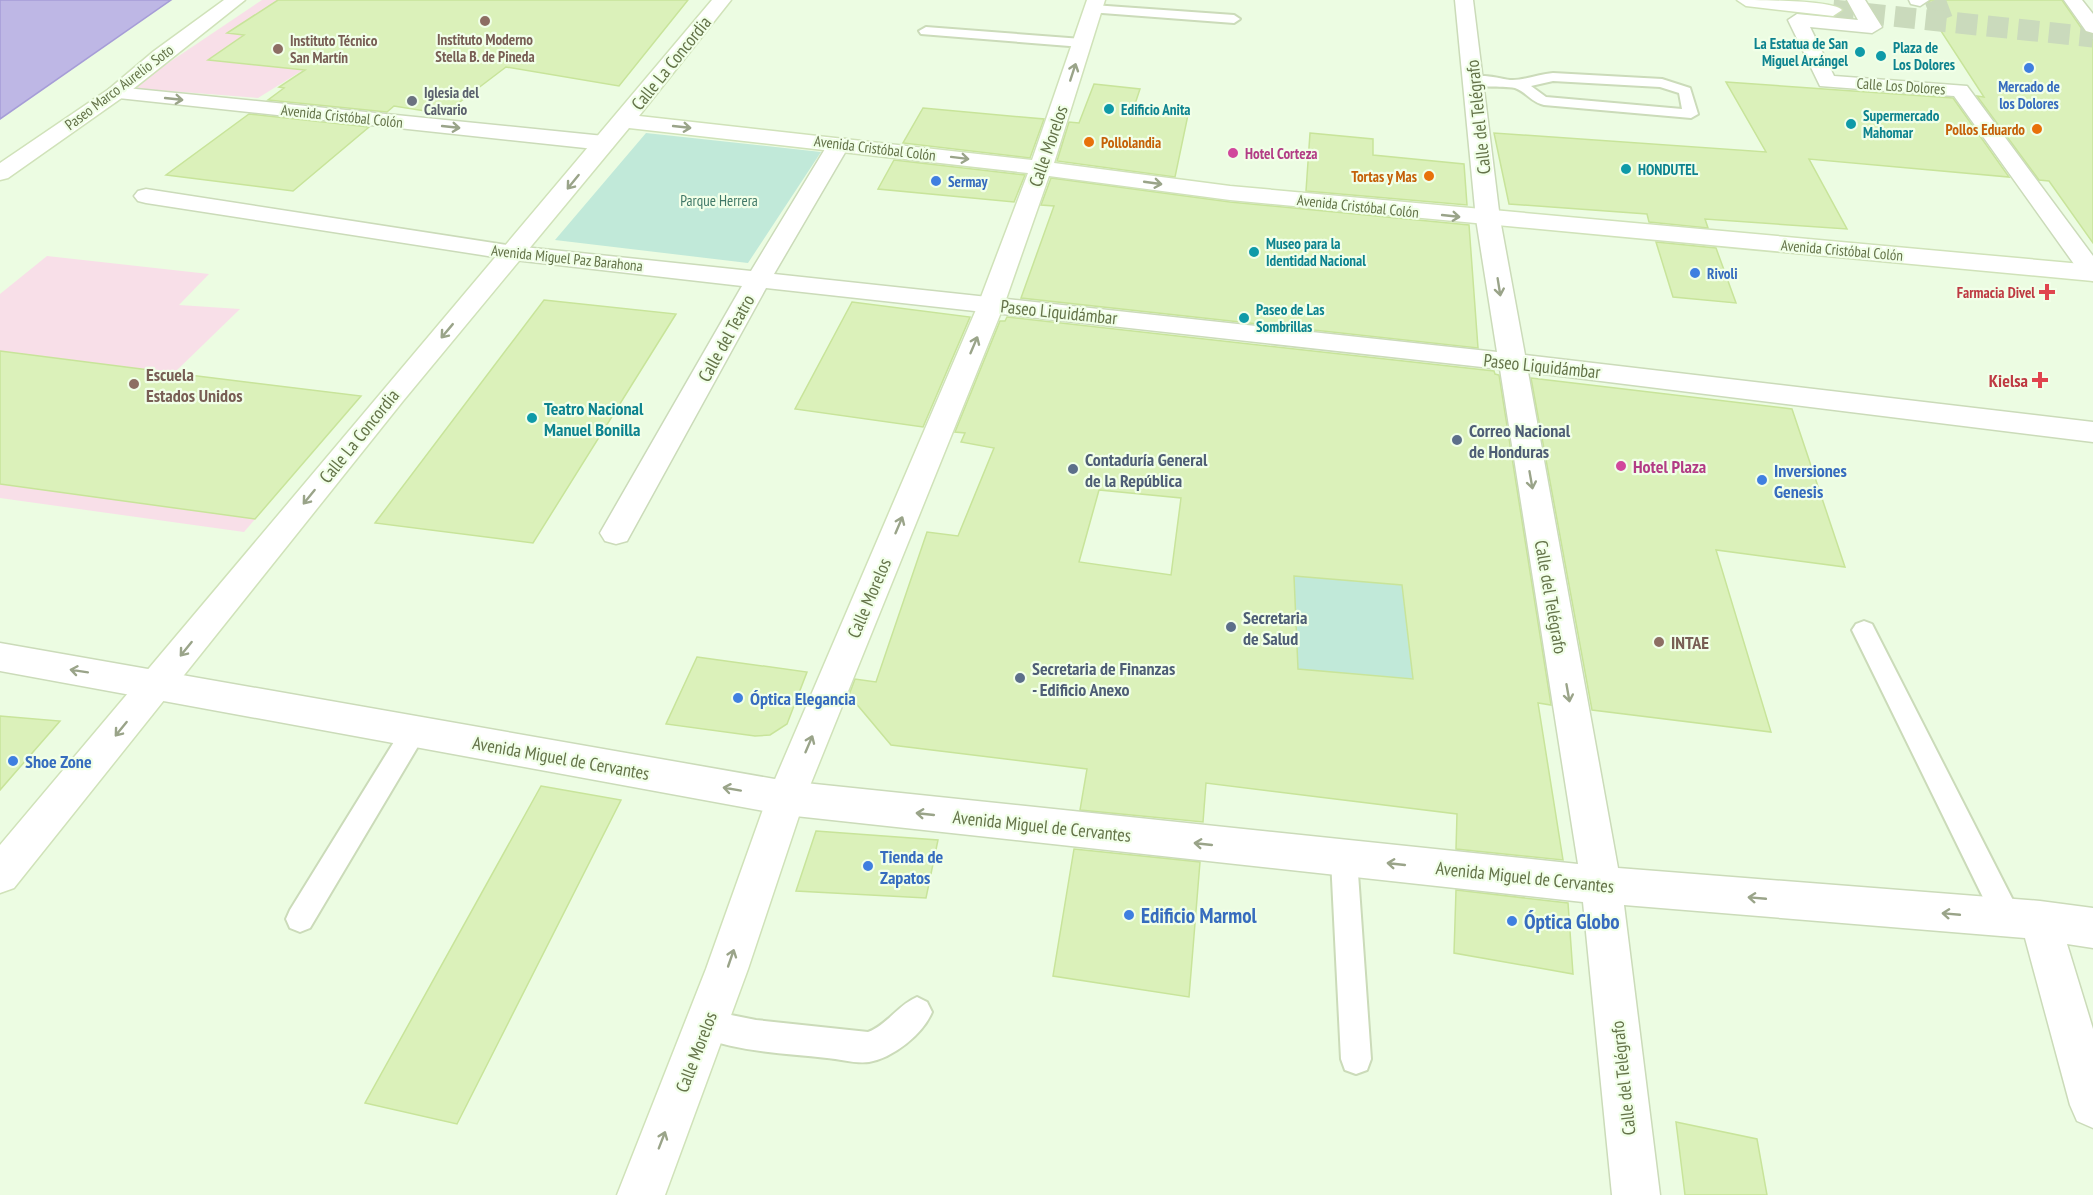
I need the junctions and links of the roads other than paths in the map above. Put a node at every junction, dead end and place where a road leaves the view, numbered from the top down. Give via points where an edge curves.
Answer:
1 (236, 0) edge
2 (722, 0) edge
3 (1464, 0) edge
4 (1746, 0) edge
5 (1856, 0) edge
6 (2073, 0) edge
7 (1095, 4) edge
8 (1833, 10) tunnel mouth
9 (1234, 20) dead end
10 (2093, 27) edge
11 (926, 31) dead end
12 (1082, 43) junction
13 (1474, 80) junction
14 (1522, 85) junction
15 (116, 93) junction
16 (624, 121) junction
17 (604, 143) junction
18 (839, 144) junction
19 (1041, 168) junction
20 (0, 173) edge
21 (146, 196) dead end
22 (1488, 219) junction
23 (514, 253) junction
24 (2093, 273) edge
25 (759, 278) junction
26 (991, 305) junction
27 (1511, 362) junction
28 (2093, 432) edge
29 (615, 534) dead end
30 (1864, 630) dead end
31 (0, 657) edge
32 (158, 684) junction
33 (414, 731) junction
34 (786, 798) junction
35 (1344, 859) junction
36 (0, 875) edge
37 (1601, 885) junction
38 (300, 918) dead end
39 (2024, 919) junction
40 (2093, 928) edge
41 (917, 1012) dead end
42 (706, 1025) junction
43 (1356, 1059) dead end
44 (2093, 1105) edge
45 (641, 1195) edge
46 (1636, 1195) edge

1 - 15 street, Paseo Marco Aurelio Soto
2 - 16 street, Calle La Concordia
3 - 13 street, Calle del Telégrafo
4 - 8 street
5 - 24 street, Calle Los Dolores via 1872,27 1797,20 1827,82 1960,90
6 - 10 street
7 - 9 lane
7 - 12 street, Calle Morelos
11 - 12 lane
19 -> 12 street, Calle Morelos
13 - 14 lane
13 - 22 street, Calle del Telégrafo
14 - 14 lane via 1532,79 1553,77 1662,83 1685,91 1691,114 1544,101
15 -> 17 street, Avenida Cristóbal Colón
15 - 20 street, Paseo Marco Aurelio Soto
16 - 17 street, Calle La Concordia
16 -> 18 street, Avenida Cristóbal Colón
17 -> 23 street, Calle La Concordia
18 -> 19 street, Avenida Cristóbal Colón
18 - 25 street, Calle del Teatro
19 -> 22 street, Avenida Cristóbal Colón via 1230,193
19 - 26 street, Calle Morelos
21 - 23 street, Avenida Miguel Paz Barahona
22 - 24 street, Avenida Cristóbal Colón
22 -> 27 street, Calle del Telégrafo
23 - 25 street, Avenida Miguel Paz Barahona
23 -> 32 street, Calle La Concordia
25 - 26 street, Avenida Miguel Paz Barahona
25 - 29 street, Calle del Teatro
26 - 27 street, Paseo Liquidámbar
34 -> 26 street, Calle Morelos
27 - 28 street, Paseo Liquidámbar
27 -> 37 street, Calle del Telégrafo
30 - 39 lane
32 -> 31 street, Avenida Miguel de Cervantes
32 - 33 street, Avenida Miguel de Cervantes
32 -> 36 street, Calle La Concordia
34 -> 33 street, Avenida Miguel de Cervantes
33 - 38 lane
35 -> 34 street, Avenida Miguel de Cervantes
42 -> 34 street, Calle Morelos
37 -> 35 street, Avenida Miguel de Cervantes
35 - 43 lane
39 -> 37 street, Avenida Miguel de Cervantes
37 - 46 street, Calle del Telégrafo
39 - 40 street, Avenida Miguel de Cervantes
39 - 44 street
41 - 42 lane via 885,1041 868,1047 756,1035
45 -> 42 street, Calle Morelos

